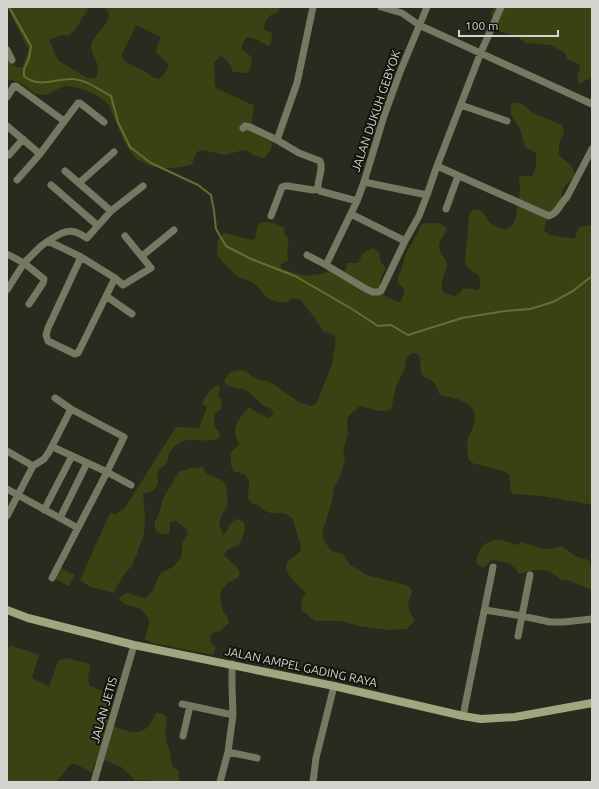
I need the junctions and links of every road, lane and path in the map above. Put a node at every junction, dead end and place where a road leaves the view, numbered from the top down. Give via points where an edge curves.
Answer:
1 (313, 7) edge
2 (381, 7) edge
3 (427, 7) edge
4 (501, 7) edge
5 (419, 25) junction
6 (7, 50) edge
7 (481, 52) junction
8 (12, 60) dead end
9 (7, 97) edge
10 (592, 104) edge
11 (461, 105) junction
12 (64, 121) junction
13 (506, 121) dead end
14 (104, 122) dead end
15 (7, 126) edge
16 (243, 128) dead end
17 (23, 139) junction
18 (277, 140) junction
19 (592, 149) edge
20 (114, 152) dead end
21 (40, 154) junction
22 (9, 155) dead end
23 (437, 166) junction
24 (66, 171) dead end
25 (458, 176) junction
26 (17, 180) dead end
27 (364, 182) junction
28 (80, 184) junction
29 (51, 185) dead end
30 (143, 186) dead end
31 (318, 189) junction
32 (427, 195) junction
33 (357, 201) junction
34 (446, 209) dead end
35 (111, 211) junction
36 (351, 214) junction
37 (271, 216) dead end
38 (97, 225) junction
39 (174, 230) dead end
40 (125, 236) dead end
41 (48, 241) junction
42 (405, 241) junction
43 (7, 254) edge
44 (307, 255) dead end
45 (142, 256) junction
46 (81, 257) junction
47 (24, 263) junction
48 (326, 266) junction
49 (114, 278) junction
50 (7, 290) edge
51 (106, 296) junction
52 (29, 304) dead end
53 (132, 314) dead end
54 (55, 398) dead end
55 (71, 409) junction
56 (55, 448) dead end
57 (7, 451) edge
58 (72, 456) junction
59 (87, 463) junction
60 (33, 466) junction
61 (107, 472) junction
62 (131, 485) dead end
63 (7, 489) edge
64 (18, 495) junction
65 (44, 510) junction
66 (7, 516) edge
67 (60, 518) junction
68 (78, 528) junction
69 (493, 567) dead end
70 (530, 575) dead end
71 (52, 578) dead end
72 (7, 610) edge
73 (485, 610) junction
74 (522, 616) junction
75 (592, 619) edge
76 (518, 636) dead end
77 (134, 645) junction
78 (232, 664) junction
79 (334, 686) junction
80 (592, 703) edge
81 (182, 704) dead end
82 (190, 706) junction
83 (233, 716) junction
84 (463, 716) junction
85 (183, 736) dead end
86 (228, 752) junction
87 (257, 758) dead end
88 (94, 782) edge
89 (220, 782) edge
90 (313, 782) edge

1 - 18 street via 297,83
2 - 5 street via 402,13
3 - 5 street, JALAN DUKUH GEBYOK
4 - 7 street
5 - 7 street
5 - 27 street, JALAN DUKUH GEBYOK via 384,116
6 - 8 street
7 - 10 street
7 - 11 street
9 - 12 street via 16,86
11 - 13 street
11 - 23 street
12 - 14 street via 79,102
12 - 21 street
15 - 17 street
16 - 18 street via 250,127
17 - 21 street
17 - 22 street
18 - 31 street via 299,153 320,160 322,165
19 - 25 street via 567,198 551,216
20 - 28 street
21 - 26 street
23 - 25 street
23 - 32 street
24 - 28 street
25 - 34 street
27 - 32 street, JALAN DUKUH GEBYOK
27 - 33 street, JALAN DUKUH GEBYOK
28 - 35 street
29 - 38 street
30 - 35 street
31 - 33 street
31 - 37 street via 282,187
32 - 42 street
33 - 36 street, JALAN DUKUH GEBYOK
35 - 38 street
36 - 42 street
36 - 48 street, JALAN DUKUH GEBYOK
38 - 41 street via 86,238 70,231
39 - 45 street
40 - 45 street
41 - 46 street
41 - 47 street
42 - 48 street via 381,291 378,292 366,289
43 - 47 street
44 - 48 street
45 - 49 street via 151,268 123,285
46 - 49 street
46 - 51 street via 48,328 48,341 75,354 78,353
47 - 50 street
47 - 52 street via 44,279
49 - 51 street
51 - 53 street
54 - 55 street
55 - 60 street via 49,452
55 - 61 street via 124,437
56 - 58 street
57 - 60 street
58 - 59 street
58 - 65 street
59 - 61 street
59 - 67 street
60 - 64 street
61 - 62 street
61 - 68 street
63 - 64 street
64 - 65 street
64 - 66 street
65 - 67 street
67 - 68 street
68 - 71 street
69 - 73 street
70 - 74 street
72 - 77 main road, JALAN AMPEL GADING RAYA via 28,618
73 - 74 street
73 - 84 street
74 - 75 street via 550,622
74 - 76 street
77 - 78 main road, JALAN AMPEL GADING RAYA
77 - 88 street, JALAN JETIS
78 - 79 main road, JALAN AMPEL GADING RAYA
78 - 83 street
79 - 84 main road, JALAN AMPEL GADING RAYA
79 - 90 street via 316,758
80 - 84 main road, JALAN AMPEL GADING RAYA via 515,717 481,719
81 - 82 street
82 - 83 street
82 - 85 street
83 - 86 street
86 - 87 street
86 - 89 street

